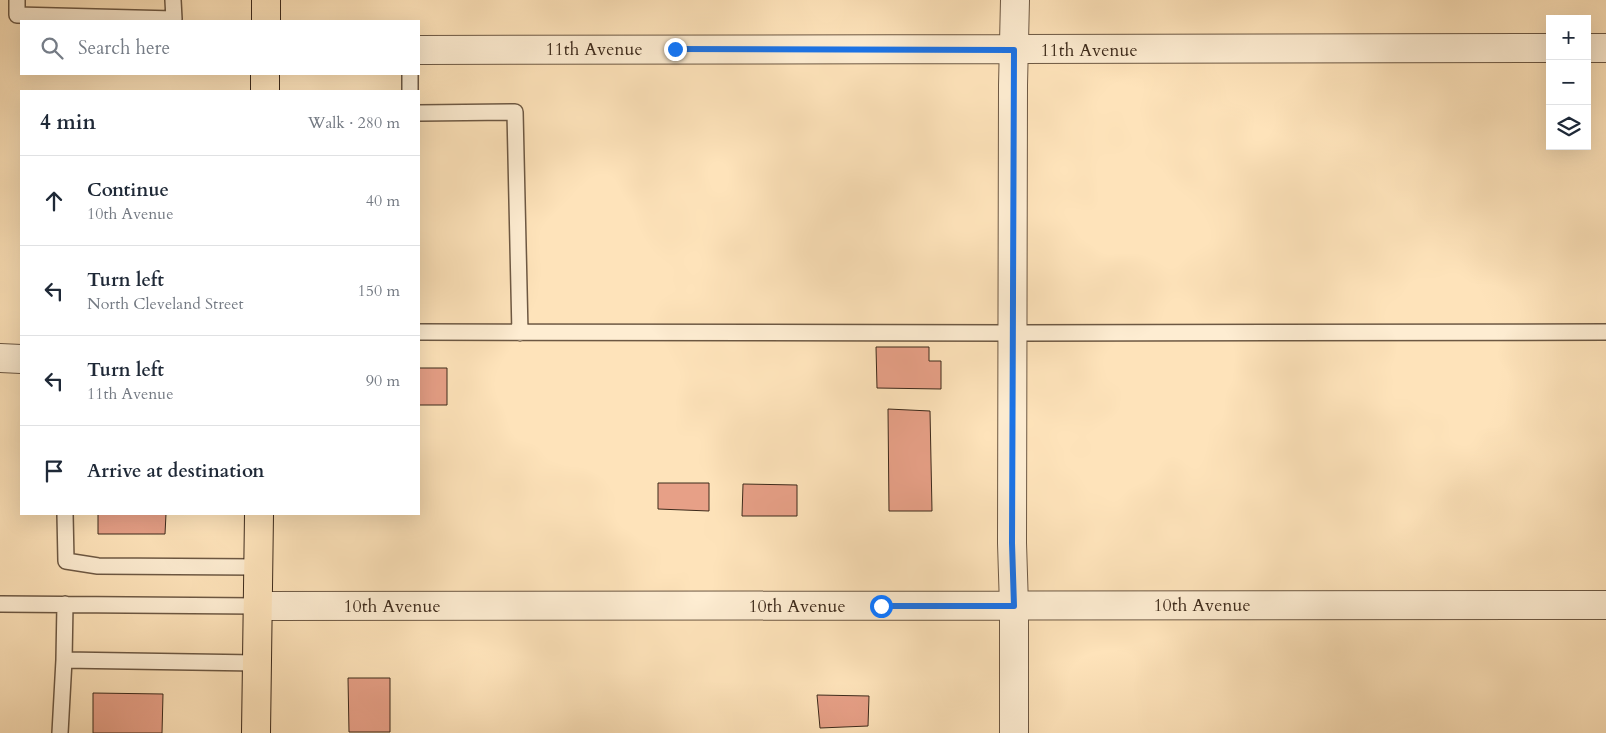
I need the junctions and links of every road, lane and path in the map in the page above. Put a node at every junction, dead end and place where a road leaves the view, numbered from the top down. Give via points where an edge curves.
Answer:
1 (17, 0) edge
2 (173, 0) edge
3 (266, 0) edge
4 (1015, 0) edge
5 (266, 20) edge
6 (1546, 48) edge
7 (1591, 48) edge
8 (1606, 48) edge
9 (420, 50) edge
10 (1014, 50) junction
11 (265, 75) edge
12 (410, 75) edge
13 (265, 90) edge
14 (410, 90) edge
15 (420, 113) edge
16 (420, 332) edge
17 (520, 332) junction
18 (1606, 332) edge
19 (1012, 333) junction
20 (0, 358) edge
21 (20, 359) edge
22 (65, 515) edge
23 (259, 515) edge
24 (258, 567) junction
25 (0, 604) edge
26 (65, 604) junction
27 (1606, 605) edge
28 (257, 606) junction
29 (1014, 606) junction
30 (64, 660) junction
31 (257, 663) junction
32 (60, 733) edge
33 (256, 733) edge
34 (1014, 733) edge

1 - 2 lane via 16,15 174,19
3 - 5 main road
4 - 10 street
6 - 10 street, 11th Avenue
7 - 8 street
9 - 10 street, 11th Avenue
10 - 19 street
11 - 13 main road
12 - 14 lane
15 - 17 lane via 515,112
16 - 17 lane
17 - 19 lane
18 - 19 lane
19 - 29 street
20 - 21 street
22 - 24 lane via 66,561 98,566
23 - 24 main road
24 - 28 main road
25 - 26 lane
26 - 28 lane
26 - 30 lane
27 - 29 street, 10th Avenue
28 - 29 street, 10th Avenue
28 - 31 main road
29 - 34 street
30 - 31 lane
30 - 32 lane
31 - 33 main road

